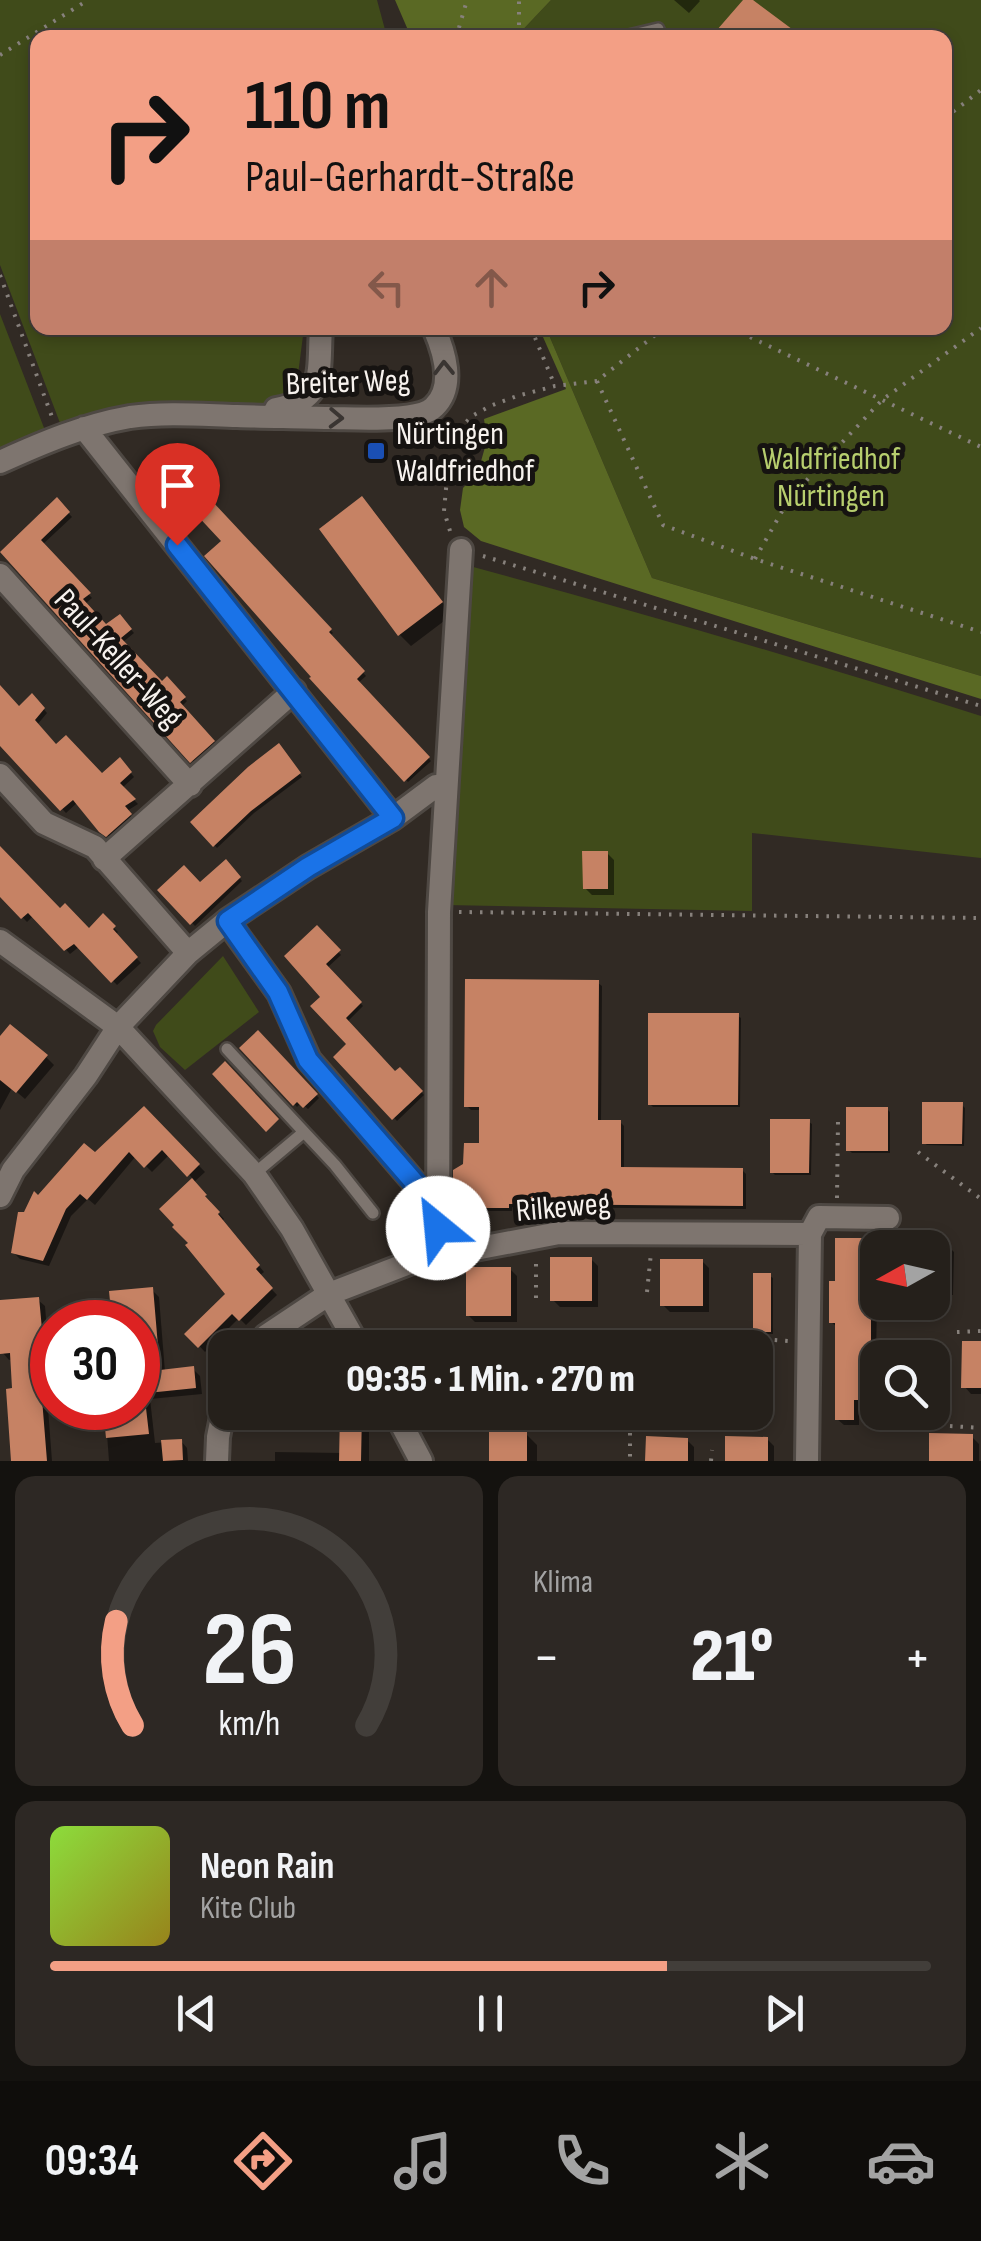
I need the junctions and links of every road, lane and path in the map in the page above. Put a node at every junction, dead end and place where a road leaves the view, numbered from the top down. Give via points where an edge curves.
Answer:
1 (88, 0) edge
2 (468, 0) edge
3 (519, 0) edge
4 (658, 28) dead end
5 (39, 30) edge
6 (459, 30) edge
7 (514, 30) edge
8 (650, 30) edge
9 (30, 36) edge
10 (0, 54) edge
11 (981, 90) edge
12 (952, 113) edge
13 (0, 275) edge
14 (981, 328) edge
15 (320, 335) edge
16 (437, 335) edge
17 (533, 335) edge
18 (652, 335) edge
19 (746, 335) edge
20 (596, 381) junction
21 (555, 386) junction
22 (882, 400) junction
23 (238, 416) junction
24 (84, 428) junction
25 (58, 436) junction
26 (981, 448) edge
27 (0, 462) edge
28 (462, 550) junction
29 (756, 559) junction
30 (0, 575) edge
31 (981, 632) edge
32 (294, 691) junction
33 (981, 706) edge
34 (0, 775) edge
35 (190, 785) junction
36 (436, 786) dead end
37 (393, 818) junction
38 (104, 859) junction
39 (439, 912) junction
40 (981, 918) edge
41 (228, 921) junction
42 (0, 941) edge
43 (188, 953) junction
44 (118, 1028) junction
45 (227, 1049) dead end
46 (838, 1121) dead end
47 (304, 1132) junction
48 (918, 1152) dead end
49 (254, 1174) junction
50 (0, 1196) edge
51 (981, 1199) edge
52 (372, 1213) dead end
53 (836, 1218) junction
54 (888, 1218) dead end
55 (438, 1228) junction
56 (653, 1233) junction
57 (810, 1234) junction
58 (536, 1237) junction
59 (438, 1256) junction
60 (646, 1292) dead end
61 (330, 1294) junction
62 (536, 1298) dead end
63 (275, 1330) edge
64 (349, 1330) edge
65 (981, 1331) edge
66 (957, 1332) dead end
67 (773, 1340) edge
68 (808, 1343) junction
69 (950, 1426) dead end
70 (981, 1428) edge
71 (219, 1430) edge
72 (404, 1430) edge
73 (630, 1433) dead end
74 (712, 1450) dead end
75 (218, 1461) edge
76 (421, 1461) edge
77 (630, 1461) edge
78 (711, 1461) edge
79 (807, 1461) edge

1 - 5 path
2 - 6 path
3 - 7 path
4 - 8 lane
9 - 10 path
11 - 12 path
13 - 25 path
14 - 22 path
15 - 23 street, Breiter Weg via 313,392 288,407
23 -> 16 street, Breiter Weg via 376,419 434,408 447,373
17 - 21 path
18 - 20 path
19 - 22 path
20 - 21 path
20 - 29 path via 663,525
21 - 28 path via 490,406 457,431 444,511
22 - 26 path
22 - 29 path via 789,499
23 - 24 street, Breiter Weg via 156,415
24 - 25 street, Breiter Weg
24 - 32 street
25 - 27 street, Breiter Weg
28 - 33 path
28 - 39 street
29 - 31 path
30 - 35 street, Paul-Keller-Weg
32 - 35 street
32 - 37 street
34 - 38 street via 44,823
35 - 38 street
36 - 37 street
37 - 41 street
38 - 43 street
39 - 40 path
39 - 55 street
41 - 43 street
41 - 55 street via 278,992 308,1060 420,1189
42 - 44 street
43 - 44 street
44 - 49 street
44 - 50 street
45 - 47 lane
46 - 53 path
47 - 49 lane
47 - 52 lane
48 - 51 path
49 - 61 street
53 - 54 street
53 - 57 street via 819,1217
55 - 59 street
56 - 57 street, Rilkeweg
56 - 58 street, Rilkeweg
56 - 60 path
57 - 68 street
58 - 59 street, Rilkeweg
58 - 62 path
59 - 61 street, Rilkeweg
61 - 63 street, Rilkeweg
61 - 64 street
65 - 66 path
67 - 68 path
68 - 79 street
69 - 70 path
71 - 75 street
72 - 76 street
73 - 77 path
74 - 78 path

